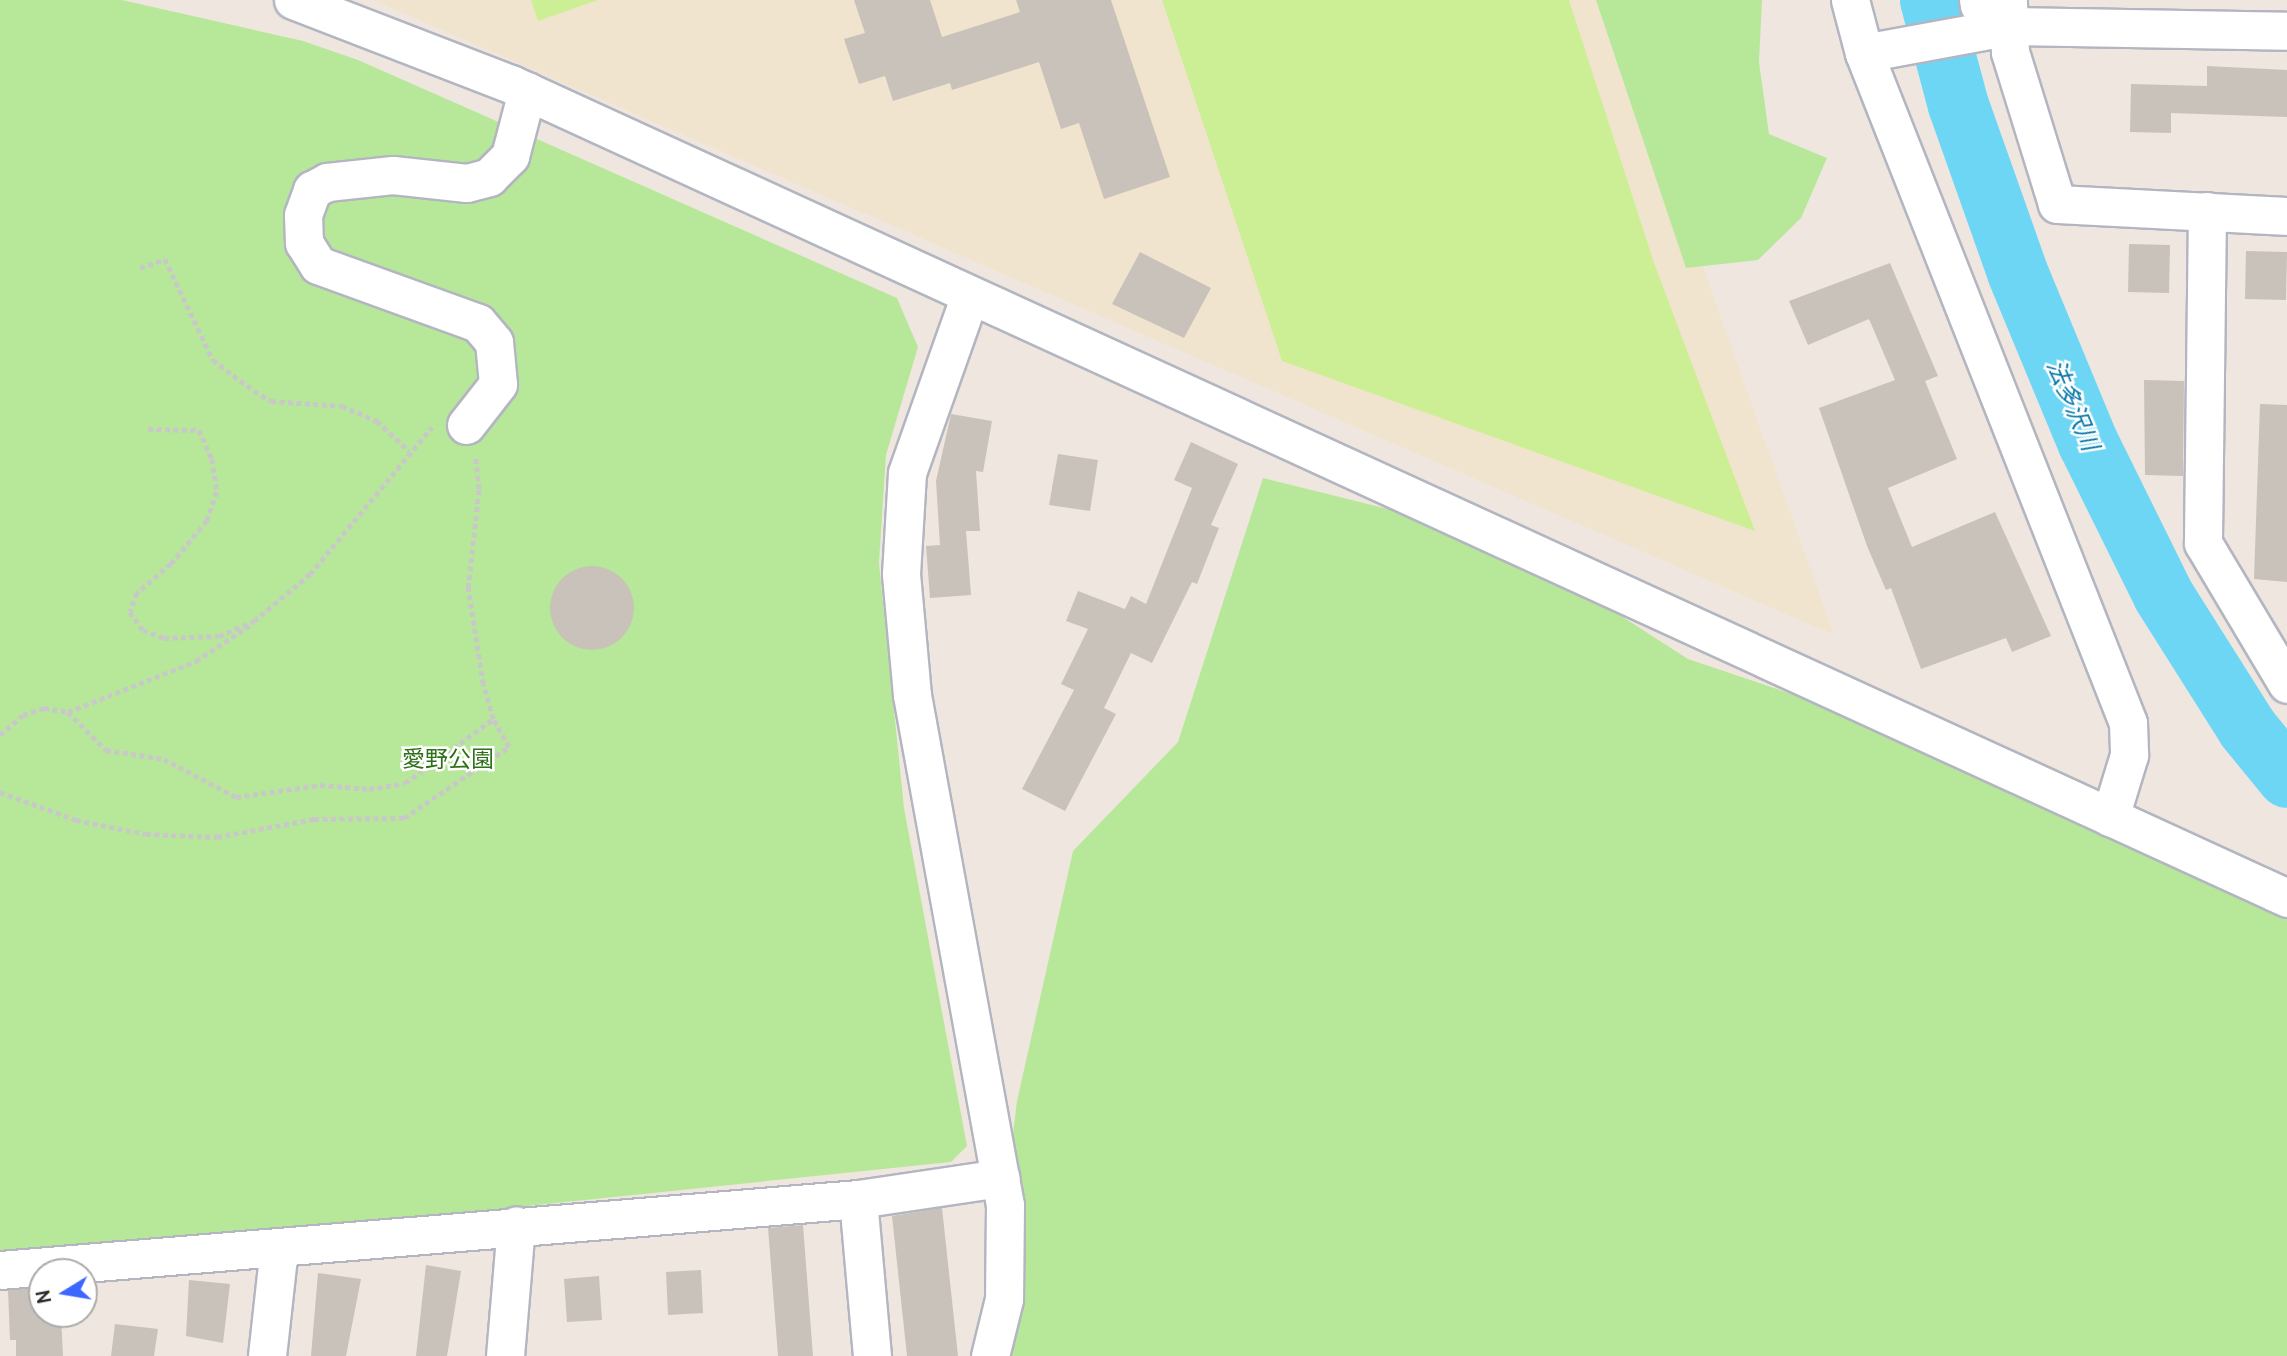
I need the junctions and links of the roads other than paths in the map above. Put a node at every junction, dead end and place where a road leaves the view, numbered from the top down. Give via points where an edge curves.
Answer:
1 (293, 0) edge
2 (1850, 0) edge
3 (1978, 0) edge
4 (2222, 14) edge
5 (2011, 26) junction
6 (2287, 31) edge
7 (1876, 49) junction
8 (527, 92) junction
9 (2207, 211) junction
10 (2287, 216) edge
11 (971, 295) junction
12 (466, 425) road end
13 (2287, 684) edge
14 (2110, 817) junction
15 (2287, 898) edge
16 (1000, 1178) junction
17 (858, 1199) junction
18 (516, 1226) junction
19 (279, 1248) junction
20 (0, 1270) edge
21 (267, 1356) edge
22 (505, 1356) edge
23 (872, 1356) edge
24 (990, 1356) edge

1 - 8 street
2 - 7 street
3 - 5 street via 1979,5 2008,3
4 - 5 street
4 - 6 street
5 - 7 street
5 - 9 street via 2010,52 2057,204
7 - 14 street via 2128,723 2129,755
8 - 11 street
8 - 12 street via 510,156 489,177 467,183 393,175 327,182 312,190 303,215 304,243 318,265 478,323 494,342 498,384
9 - 10 street
9 - 13 street via 2203,543
11 - 14 street
11 - 16 street via 907,473 901,573 912,695
14 - 15 street
16 - 17 street
16 - 24 street via 1004,1299
17 - 18 street
17 - 23 street
18 - 19 street
18 - 22 street
19 - 20 street
19 - 21 street

